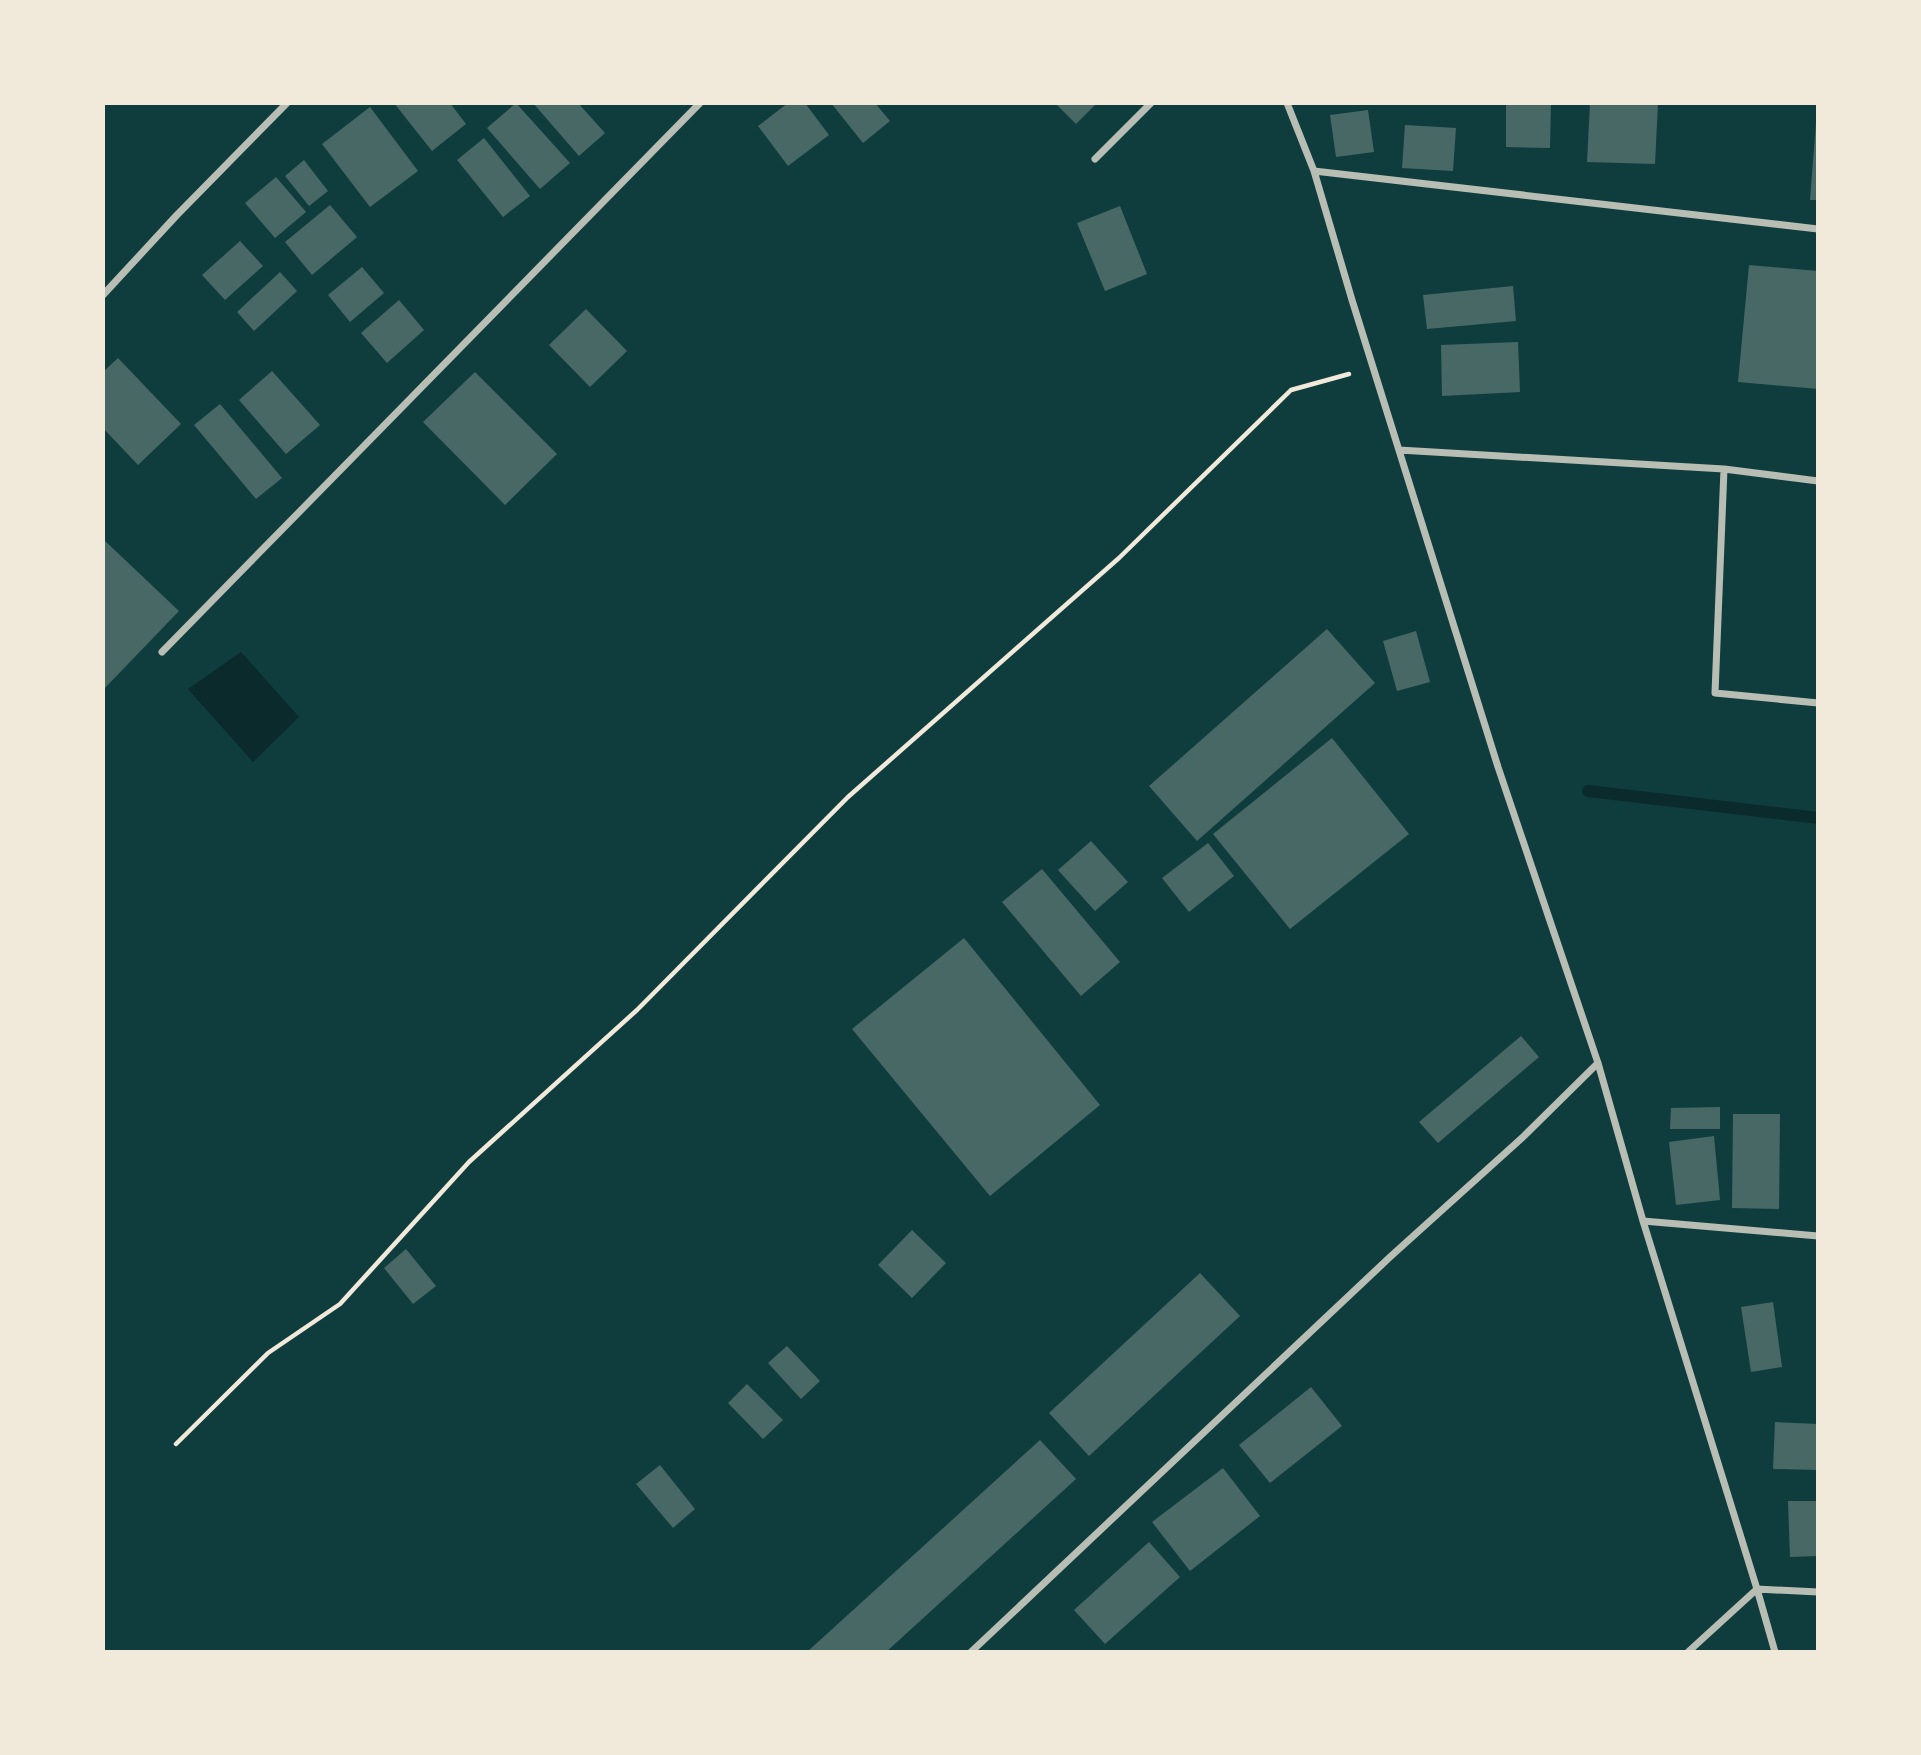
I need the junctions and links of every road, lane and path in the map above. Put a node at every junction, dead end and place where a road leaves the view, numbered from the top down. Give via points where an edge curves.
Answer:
1 (287, 103) edge
2 (700, 103) edge
3 (1150, 103) edge
4 (1287, 103) edge
5 (1095, 159) dead end
6 (1314, 171) junction
7 (1818, 229) edge
8 (103, 295) edge
9 (1373, 367) junction
10 (1399, 450) junction
11 (1724, 470) junction
12 (1818, 481) edge
13 (162, 652) dead end
14 (1818, 703) edge
15 (1598, 1063) junction
16 (1643, 1221) junction
17 (1818, 1236) edge
18 (176, 1444) dead end
19 (1757, 1589) junction
20 (1818, 1592) edge
21 (971, 1652) edge
22 (1688, 1652) edge
23 (1775, 1652) edge

1 - 8 street
2 - 13 street
3 - 5 street
4 - 6 street
6 - 7 street
6 - 9 street
9 - 10 street
9 - 18 path via 1291,390 1119,558 848,797 637,1010 469,1162 340,1304 268,1353
10 - 11 street
10 - 15 street via 1498,767
11 - 12 street
11 - 14 street via 1715,693
15 - 16 street
15 - 21 street
16 - 17 street
16 - 19 street
19 - 20 street
19 - 22 street
19 - 23 street

